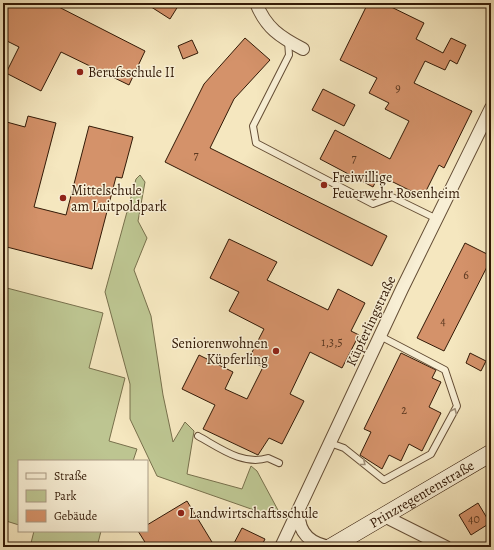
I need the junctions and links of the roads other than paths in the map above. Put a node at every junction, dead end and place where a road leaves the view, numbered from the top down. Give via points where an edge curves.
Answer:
1 (256, 3) edge
2 (288, 41) junction
3 (303, 49) dead end
4 (491, 108) edge
5 (437, 219) junction
6 (380, 336) junction
7 (198, 436) dead end
8 (330, 443) junction
9 (491, 453) edge
10 (279, 463) dead end
11 (299, 509) junction
12 (384, 516) junction
13 (281, 547) edge
14 (331, 547) edge
15 (446, 547) edge

1 - 2 street via 262,16 276,34
2 - 3 street
2 - 5 lane via 289,55 253,126 256,143 373,204 392,197
4 - 5 street, Küpferlingstraße
5 - 6 street, Küpferlingstraße
6 - 8 street, Küpferlingstraße
8 -> 6 lane via 344,448 384,480 431,454 457,406 445,370
7 - 10 lane via 241,458 257,462 268,458
8 - 11 street, Küpferlingstraße
9 - 12 main road, Prinzregentenstraße
11 - 13 street, Küpferlingstraße
11 - 14 street via 298,516 303,532 317,544
12 - 14 main road, Prinzregentenstraße
12 - 15 street

